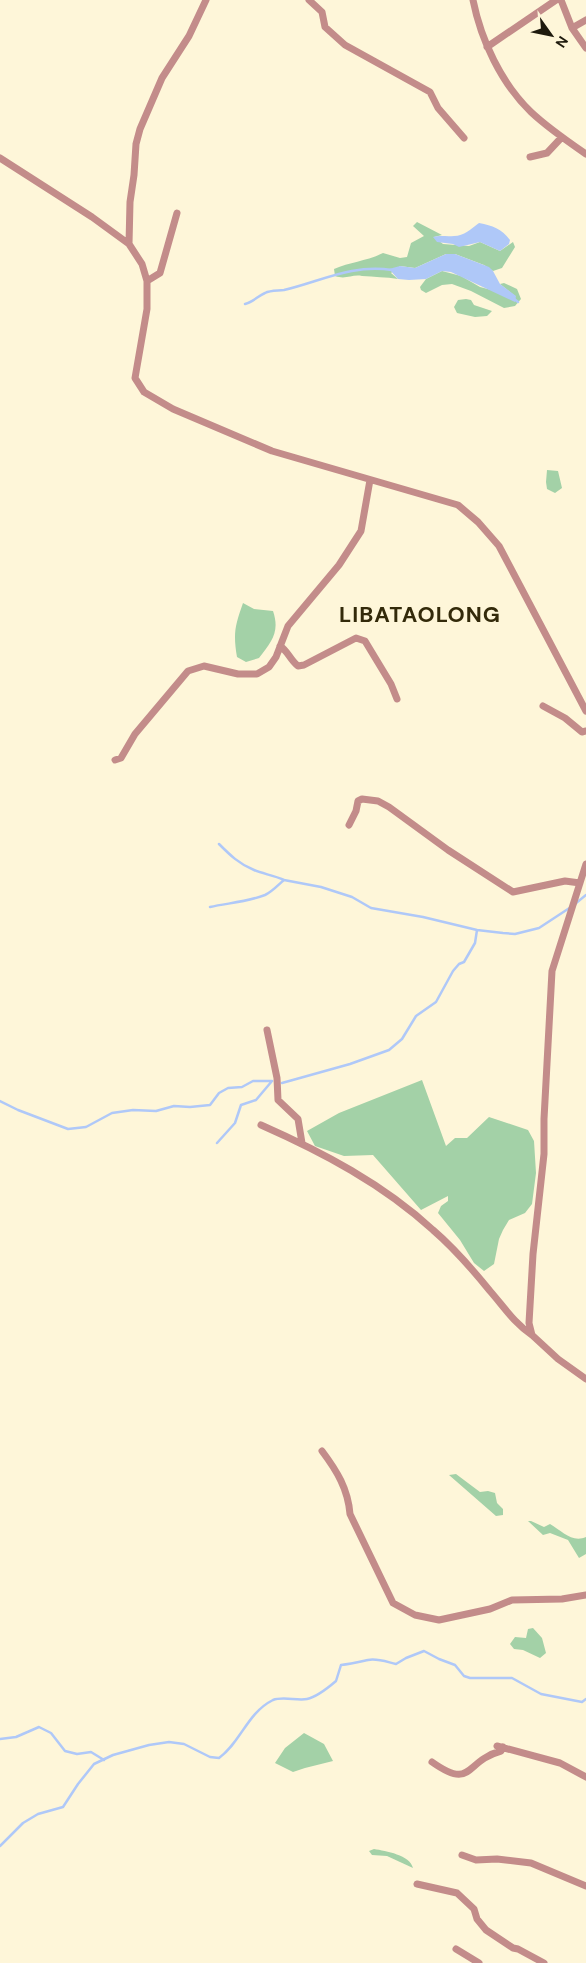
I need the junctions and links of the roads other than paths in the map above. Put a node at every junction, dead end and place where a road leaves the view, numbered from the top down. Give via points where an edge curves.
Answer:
1 (206, 0) edge
2 (309, 0) edge
3 (473, 0) edge
4 (556, 0) edge
5 (561, 0) edge
6 (586, 20) edge
7 (572, 28) junction
8 (487, 47) junction
9 (586, 48) edge
10 (562, 137) junction
11 (464, 138) dead end
12 (586, 154) edge
13 (530, 157) dead end
14 (0, 158) edge
15 (177, 213) dead end
16 (129, 244) junction
17 (147, 282) junction
18 (370, 480) junction
19 (280, 646) junction
20 (397, 700) dead end
21 (543, 706) dead end
22 (586, 711) edge
23 (586, 731) edge
24 (115, 760) dead end
25 (349, 826) dead end
26 (586, 864) edge
27 (580, 883) junction
28 (267, 1030) dead end
29 (261, 1125) dead end
30 (302, 1142) junction
31 (532, 1335) junction
32 (586, 1379) edge
33 (322, 1451) dead end
34 (586, 1595) edge
35 (432, 1762) dead end
36 (586, 1777) edge
37 (462, 1855) dead end
38 (417, 1884) dead end
39 (586, 1886) edge
40 (456, 1949) dead end
41 (479, 1963) edge
42 (544, 1963) edge

1 - 16 street via 162,78 140,129 130,202
2 - 11 street via 322,12 325,27 345,45 430,92 438,108
3 - 8 street
4 - 8 street
5 - 7 street
6 - 7 street
7 - 9 street
8 - 10 street via 509,85 530,111
10 - 12 street
10 - 13 street via 547,153
14 - 16 street
15 - 17 street via 160,273
16 - 17 street via 142,264
17 - 18 street via 147,309 135,378 144,392 173,409 272,451
18 - 19 street via 361,531 339,564 288,626
18 - 22 street via 458,505 478,522 499,546
19 - 20 street via 298,666 356,638 365,641
19 - 24 street via 269,667 257,674 238,674 204,666 188,671 135,734 121,758
21 - 23 street via 582,732
25 - 27 street via 358,801 378,801 514,892 565,881
26 - 27 street
27 - 31 street via 552,971 544,1154 529,1323
28 - 30 street via 278,1100 298,1119
29 - 30 street
30 - 31 street via 358,1174 433,1230 521,1327
31 - 32 street
33 - 34 street via 344,1486 350,1514 393,1602 416,1615 439,1620 490,1609 512,1600
35 - 36 street via 459,1776 482,1759 502,1751 500,1747 560,1764
37 - 39 street via 476,1860 531,1863
38 - 42 street via 457,1893 474,1908 477,1919 486,1930 512,1948
40 - 41 street

